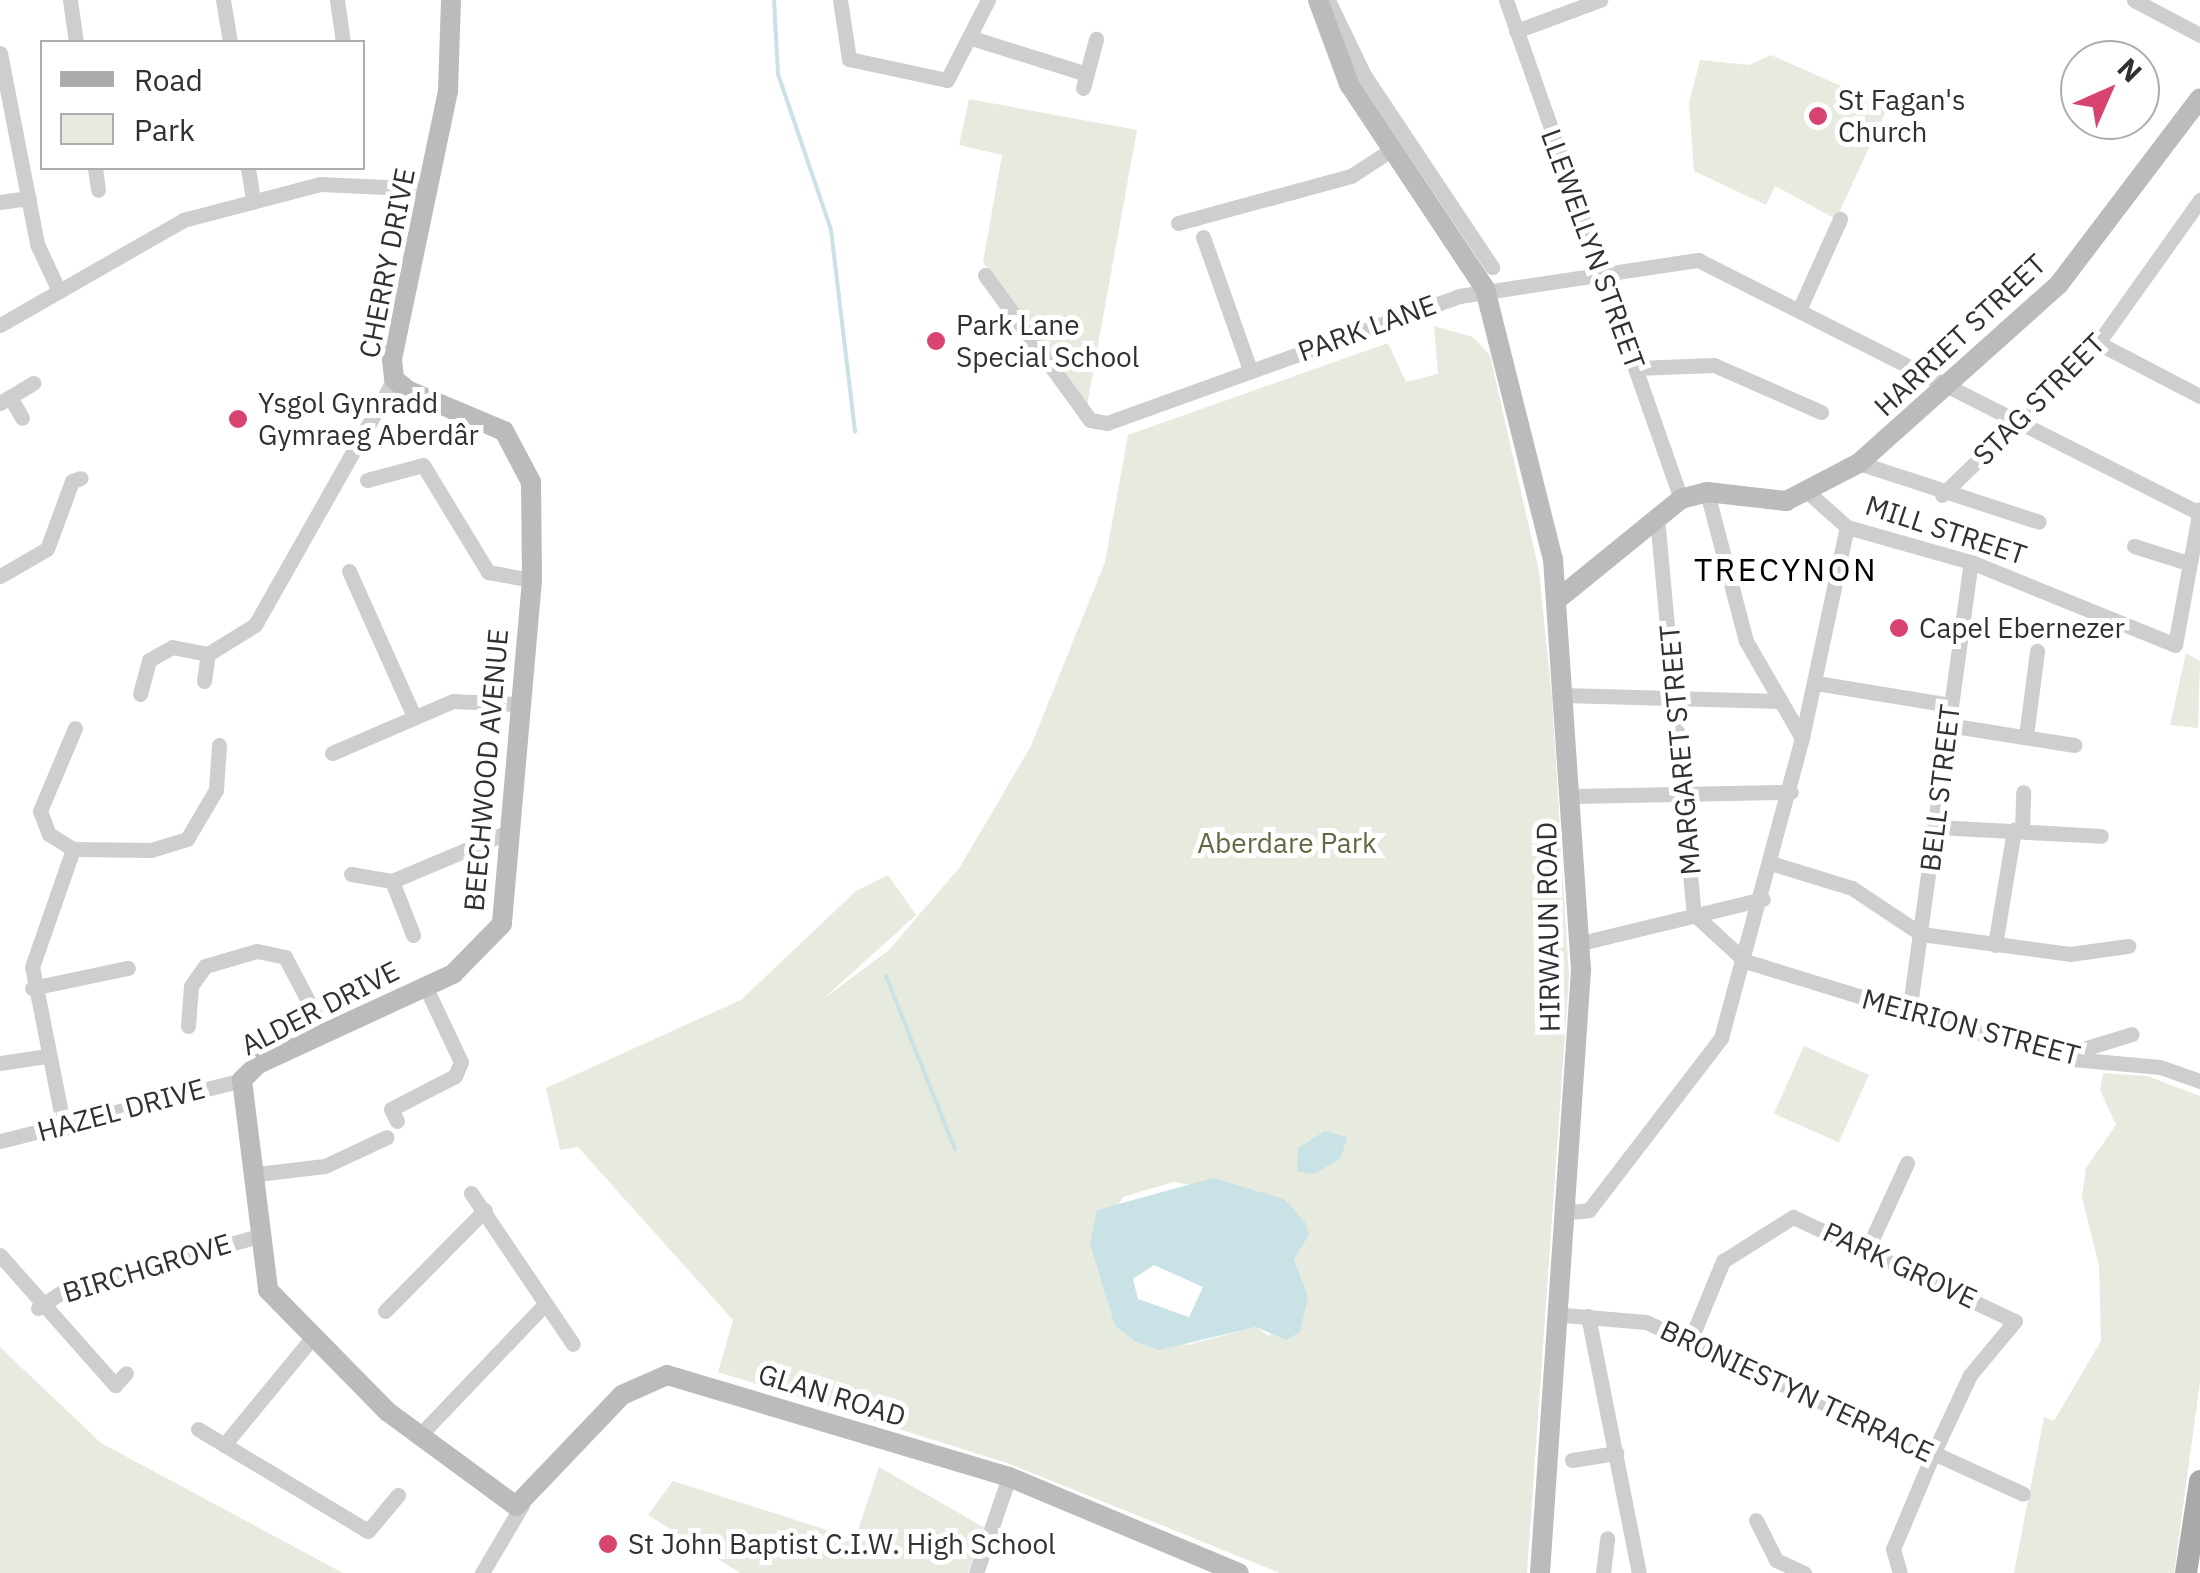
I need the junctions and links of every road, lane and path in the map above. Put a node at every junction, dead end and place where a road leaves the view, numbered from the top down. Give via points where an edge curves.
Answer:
1 (70, 0) edge
2 (223, 0) edge
3 (337, 0) edge
4 (452, 0) edge
5 (840, 0) edge
6 (988, 0) edge
7 (1318, 0) edge
8 (1328, 0) edge
9 (1506, 0) edge
10 (1600, 0) edge
11 (2134, 0) edge
12 (1516, 31) junction
13 (2200, 35) edge
14 (975, 39) junction
15 (1096, 39) dead end
16 (76, 40) edge
17 (230, 40) edge
18 (343, 40) edge
19 (1, 62) edge
20 (2200, 98) edge
21 (1394, 148) junction
22 (95, 170) edge
23 (248, 170) edge
24 (429, 189) junction
25 (98, 190) dead end
26 (29, 198) junction
27 (253, 198) junction
28 (2200, 200) edge
29 (0, 202) edge
30 (1840, 219) dead end
31 (1178, 223) dead end
32 (1463, 235) junction
33 (1203, 236) dead end
34 (1492, 267) dead end
35 (1600, 270) junction
36 (985, 275) dead end
37 (58, 289) junction
38 (1485, 289) junction
39 (1799, 310) junction
40 (0, 325) edge
41 (2098, 342) junction
42 (1636, 368) junction
43 (1250, 370) junction
44 (394, 379) junction
45 (32, 383) dead end
46 (1948, 390) junction
47 (2200, 396) edge
48 (5, 400) edge
49 (1820, 412) dead end
50 (22, 418) dead end
51 (2017, 424) junction
52 (1860, 463) junction
53 (375, 471) dead end
54 (81, 478) dead end
55 (1707, 492) junction
56 (1942, 494) junction
57 (1810, 495) junction
58 (1681, 499) junction
59 (2200, 511) edge
60 (1657, 518) junction
61 (2039, 522) dead end
62 (1847, 527) junction
63 (2134, 546) dead end
64 (1970, 562) junction
65 (2188, 563) junction
66 (350, 571) dead end
67 (0, 576) edge
68 (532, 580) junction
69 (1558, 598) junction
70 (2037, 651) dead end
71 (208, 654) junction
72 (204, 681) dead end
73 (1816, 684) junction
74 (140, 694) dead end
75 (1564, 696) junction
76 (1676, 699) junction
77 (1781, 700) junction
78 (516, 704) junction
79 (1950, 705) junction
80 (413, 714) junction
81 (1948, 726) junction
82 (74, 728) dead end
83 (2026, 736) junction
84 (1802, 738) junction
85 (2074, 744) dead end
86 (218, 745) dead end
87 (332, 752) dead end
88 (1792, 792) junction
89 (2022, 792) dead end
90 (1573, 796) junction
91 (1688, 796) junction
92 (1937, 826) junction
93 (2018, 829) junction
94 (511, 831) junction
95 (2102, 836) dead end
96 (73, 848) junction
97 (1774, 864) junction
98 (351, 874) dead end
99 (392, 881) junction
100 (1763, 900) junction
101 (1696, 916) junction
102 (1921, 934) junction
103 (413, 935) dead end
104 (1581, 944) junction
105 (1995, 945) junction
106 (2128, 946) dead end
107 (1745, 961) junction
108 (128, 968) dead end
109 (425, 986) junction
110 (32, 988) junction
111 (1909, 1013) junction
112 (188, 1026) dead end
113 (325, 1033) junction
114 (2132, 1034) dead end
115 (48, 1056) junction
116 (2078, 1059) junction
117 (0, 1062) edge
118 (242, 1080) junction
119 (2200, 1081) edge
120 (397, 1121) dead end
121 (64, 1128) junction
122 (387, 1136) dead end
123 (0, 1140) edge
124 (1907, 1162) dead end
125 (257, 1174) junction
126 (471, 1193) dead end
127 (485, 1210) junction
128 (1568, 1212) junction
129 (259, 1236) junction
130 (1867, 1250) junction
131 (0, 1255) edge
132 (543, 1306) junction
133 (38, 1308) junction
134 (385, 1311) dead end
135 (1564, 1314) junction
136 (1588, 1316) junction
137 (310, 1339) junction
138 (1690, 1341) junction
139 (573, 1344) dead end
140 (126, 1373) dead end
141 (198, 1429) dead end
142 (418, 1437) junction
143 (224, 1444) junction
144 (1616, 1453) junction
145 (1933, 1454) junction
146 (1572, 1460) dead end
147 (1009, 1478) junction
148 (2200, 1481) edge
149 (2023, 1494) dead end
150 (398, 1495) dead end
151 (522, 1505) junction
152 (1756, 1520) dead end
153 (1606, 1538) dead end
154 (1897, 1572) edge
155 (482, 1573) edge
156 (976, 1573) edge
157 (1239, 1573) edge
158 (1540, 1573) edge
159 (1604, 1573) edge
160 (1639, 1573) edge
161 (1804, 1573) edge
162 (2186, 1573) edge

1 - 16 street
2 - 17 street
3 - 18 street
4 - 24 street, CHERRY DRIVE via 456,31
5 - 14 street via 848,59 948,80
6 - 14 street
7 - 21 street, HIRWAUN ROAD via 1334,56
8 - 32 street via 1364,75
9 - 12 street, LLEWELLYN STREET
10 - 12 street
11 - 13 street
12 - 35 street, LLEWELLYN STREET
14 - 15 street via 1085,81
19 - 26 street
20 - 46 street, HARRIET STREET via 2059,284
21 - 31 street via 1350,176
21 - 32 street, HIRWAUN ROAD
22 - 25 street
23 - 27 street
24 - 27 street via 320,184
24 - 44 street, CHERRY DRIVE
26 - 29 street
26 - 37 street
27 - 37 street via 183,220
28 - 41 street, STAG STREET
30 - 39 street
32 - 34 street
32 - 38 street, HIRWAUN ROAD
33 - 43 street
35 - 38 street, PARK LANE
35 - 39 street, PARK LANE via 1698,260
35 - 42 street, LLEWELLYN STREET
36 - 43 street, PARK LANE via 1090,420 1129,417
37 - 40 street
38 - 43 street, PARK LANE
38 - 69 street, HIRWAUN ROAD
39 - 46 street, PARK LANE
41 - 47 street
41 - 51 street, STAG STREET
42 - 49 street via 1714,364
42 - 58 street, LLEWELLYN STREET
44 - 68 street, CHERRY DRIVE via 483,419 516,447 536,509
44 - 71 street via 271,602 254,625
45 - 48 street
46 - 51 street, PARK LANE
46 - 52 street, HARRIET STREET
48 - 50 street
51 - 56 street, STAG STREET
51 - 59 street, PARK LANE
52 - 56 street
52 - 57 street, HARRIET STREET
53 - 68 street via 423,466 488,572
54 - 67 street via 72,480 48,548
55 - 57 street
55 - 58 street
55 - 77 street via 1746,640
56 - 61 street
57 - 62 street, MILL STREET
58 - 60 street
59 - 65 street
60 - 69 street
60 - 76 street, MARGARET STREET
62 - 64 street, MILL STREET
62 - 73 street
63 - 65 street
64 - 65 street, MILL STREET via 2175,645
64 - 79 street, BELL STREET
66 - 80 street via 351,593
68 - 78 street, BEECHWOOD AVENUE
69 - 75 street, HIRWAUN ROAD
70 - 83 street
71 - 72 street
71 - 74 street via 172,647 149,660
73 - 79 street
73 - 84 street
75 - 76 street
75 - 90 street, HIRWAUN ROAD
76 - 77 street
76 - 91 street, MARGARET STREET
77 - 84 street
78 - 80 street via 453,701
78 - 94 street, BEECHWOOD AVENUE
79 - 81 street, BELL STREET
80 - 87 street
81 - 83 street
81 - 92 street, BELL STREET
82 - 96 street via 40,812 49,834
83 - 85 street
84 - 88 street
86 - 96 street via 216,790 187,840 151,850
88 - 91 street
88 - 97 street
89 - 93 street
90 - 91 street
90 - 104 street, HIRWAUN ROAD
91 - 101 street, MARGARET STREET
92 - 93 street
92 - 102 street, BELL STREET
93 - 95 street
93 - 105 street
94 - 99 street
94 - 109 street, BEECHWOOD AVENUE via 502,924 452,974
96 - 110 street
97 - 100 street
97 - 102 street via 1852,888
98 - 99 street
99 - 103 street
100 - 101 street
100 - 107 street
101 - 104 street
101 - 107 street
102 - 105 street
102 - 111 street, BELL STREET
104 - 128 street, HIRWAUN ROAD
105 - 106 street via 2070,954
107 - 111 street, MEIRION STREET
107 - 128 street via 1720,1038 1588,1210
108 - 110 street
109 - 113 street, ALDER DRIVE
109 - 120 street via 461,1062 455,1076 391,1109
110 - 115 street
111 - 116 street, MEIRION STREET
112 - 113 street via 191,986 205,966 257,951 286,957
113 - 118 street, ALDER DRIVE
114 - 116 street via 2080,1050
115 - 117 street
115 - 121 street
116 - 119 street, MEIRION STREET
118 - 121 street, HAZEL DRIVE
118 - 125 street
121 - 123 street, HAZEL DRIVE
122 - 125 street via 325,1166
124 - 130 street
125 - 129 street
126 - 127 street
127 - 132 street
127 - 134 street
128 - 135 street, HIRWAUN ROAD
129 - 133 street, BIRCHGROVE via 68,1288
129 - 137 street via 268,1290
130 - 138 street, PARK GROVE via 1793,1217 1724,1262
130 - 145 street, PARK GROVE via 2015,1321 1970,1375
131 - 133 street, BIRCHGROVE
132 - 139 street
132 - 142 street
133 - 140 street, BIRCHGROVE via 115,1385
135 - 136 street, BRONIESTYN TERRACE
135 - 158 street, HIRWAUN ROAD
136 - 138 street, BRONIESTYN TERRACE via 1646,1322
136 - 144 street
137 - 142 street
137 - 143 street
138 - 145 street, BRONIESTYN TERRACE
141 - 143 street
142 - 151 street via 503,1501
143 - 150 street via 368,1532
144 - 146 street
144 - 160 street
145 - 149 street, BRONIESTYN TERRACE
145 - 154 street via 1893,1550
147 - 151 street, GLAN ROAD via 666,1374 622,1395
147 - 156 street
147 - 157 street, GLAN ROAD
148 - 162 main road
151 - 155 street, GLAN ROAD
152 - 161 street via 1776,1560
153 - 159 street

